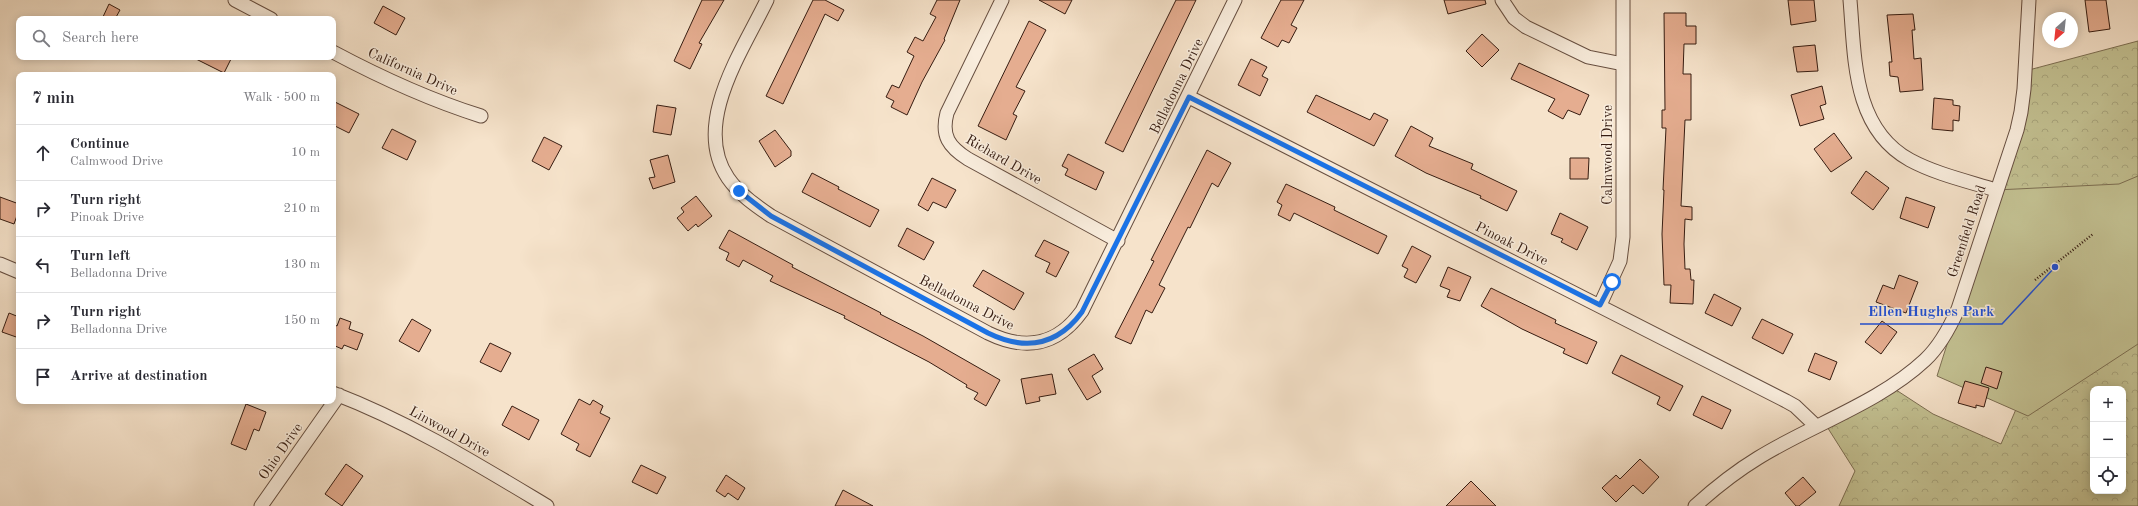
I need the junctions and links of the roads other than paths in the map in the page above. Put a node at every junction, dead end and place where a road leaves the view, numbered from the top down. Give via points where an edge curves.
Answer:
1 (235, 0) edge
2 (767, 0) edge
3 (1002, 0) edge
4 (1235, 0) edge
5 (1502, 0) edge
6 (1623, 0) edge
7 (1850, 0) edge
8 (2029, 0) edge
9 (265, 16) edge
10 (336, 53) edge
11 (1623, 64) junction
12 (1189, 97) junction
13 (481, 116) dead end
14 (1996, 190) junction
15 (1118, 241) junction
16 (0, 264) edge
17 (16, 271) edge
18 (1600, 305) junction
19 (336, 394) edge
20 (329, 404) edge
21 (1816, 426) junction
22 (261, 506) edge
23 (546, 506) edge
24 (1695, 506) edge

1 - 9 street
2 - 15 street, Belladonna Drive via 732,70 718,107 714,130 716,153 727,178 752,203 771,216 988,333 1023,345 1059,335 1076,319
3 - 15 street, Richard Drive via 948,113 944,130 948,140 954,149 968,159
4 - 12 street, Belladonna Drive
5 - 11 street via 1514,18 1526,27 1588,57
6 - 11 street, Calmwood Drive
7 - 14 street via 1859,86 1868,118 1887,143 1910,160
8 - 14 street, Greenfield Road via 2021,112
10 - 13 street, California Drive via 405,87
11 - 18 street, Calmwood Drive via 1623,237 1620,261
12 - 15 street, Belladonna Drive
12 - 18 street, Pinoak Drive
14 - 21 street, Greenfield Road via 1958,309 1949,329 1937,346 1926,359 1898,381
16 - 17 street
18 - 21 street, Pinoak Drive via 1786,400
19 - 23 street, Linwood Drive via 372,408 433,439
20 - 22 street, Ohio Drive
21 - 24 street, Greenfield Road via 1726,478

